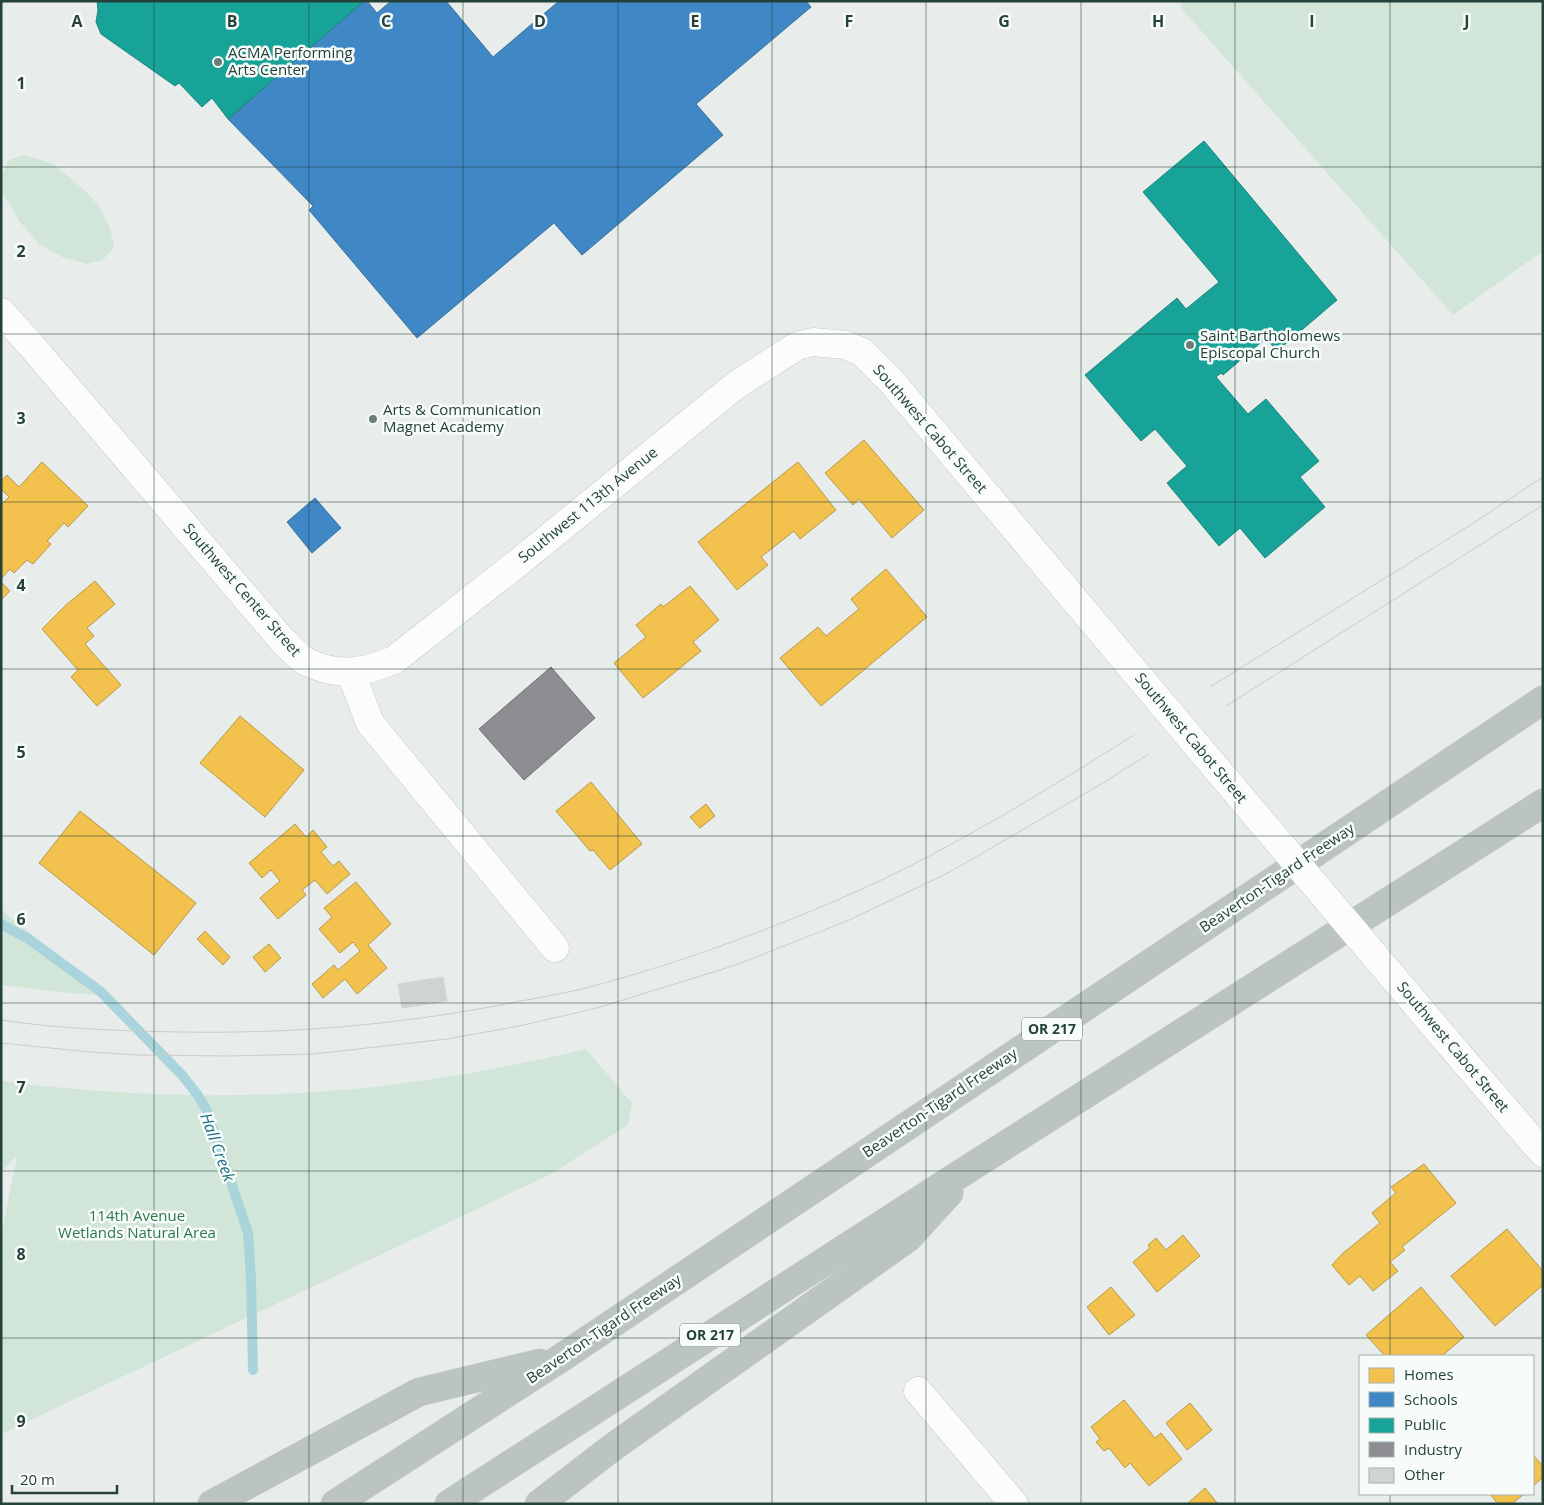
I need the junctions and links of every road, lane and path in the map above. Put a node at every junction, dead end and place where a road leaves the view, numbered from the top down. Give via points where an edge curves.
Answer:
1 (1, 312) edge
2 (828, 343) joint
3 (351, 673) junction
4 (1543, 700) edge
5 (1543, 802) edge
6 (555, 948) dead end
7 (1543, 1153) edge
8 (971, 1167) junction
9 (560, 1358) junction
10 (918, 1391) dead end
11 (212, 1504) edge
12 (335, 1504) edge
13 (449, 1504) edge
14 (539, 1504) edge
15 (1014, 1504) edge

1 - 3 street, Southwest Center Street via 283,641 306,662
2 - 3 street, Southwest 113th Avenue via 797,346 736,385 394,660 373,669
2 - 7 street, Southwest Cabot Street, bridge via 862,352 878,366
3 - 6 street via 370,723
4 - 9 highway, Beaverton-Tigard Freeway / OR 217
5 - 8 highway, OR 217
8 - 13 highway, OR 217
8 - 14 highway via 908,1238 613,1447
9 - 11 highway via 419,1392
9 - 12 highway, Beaverton-Tigard Freeway / OR 217
10 - 15 street

